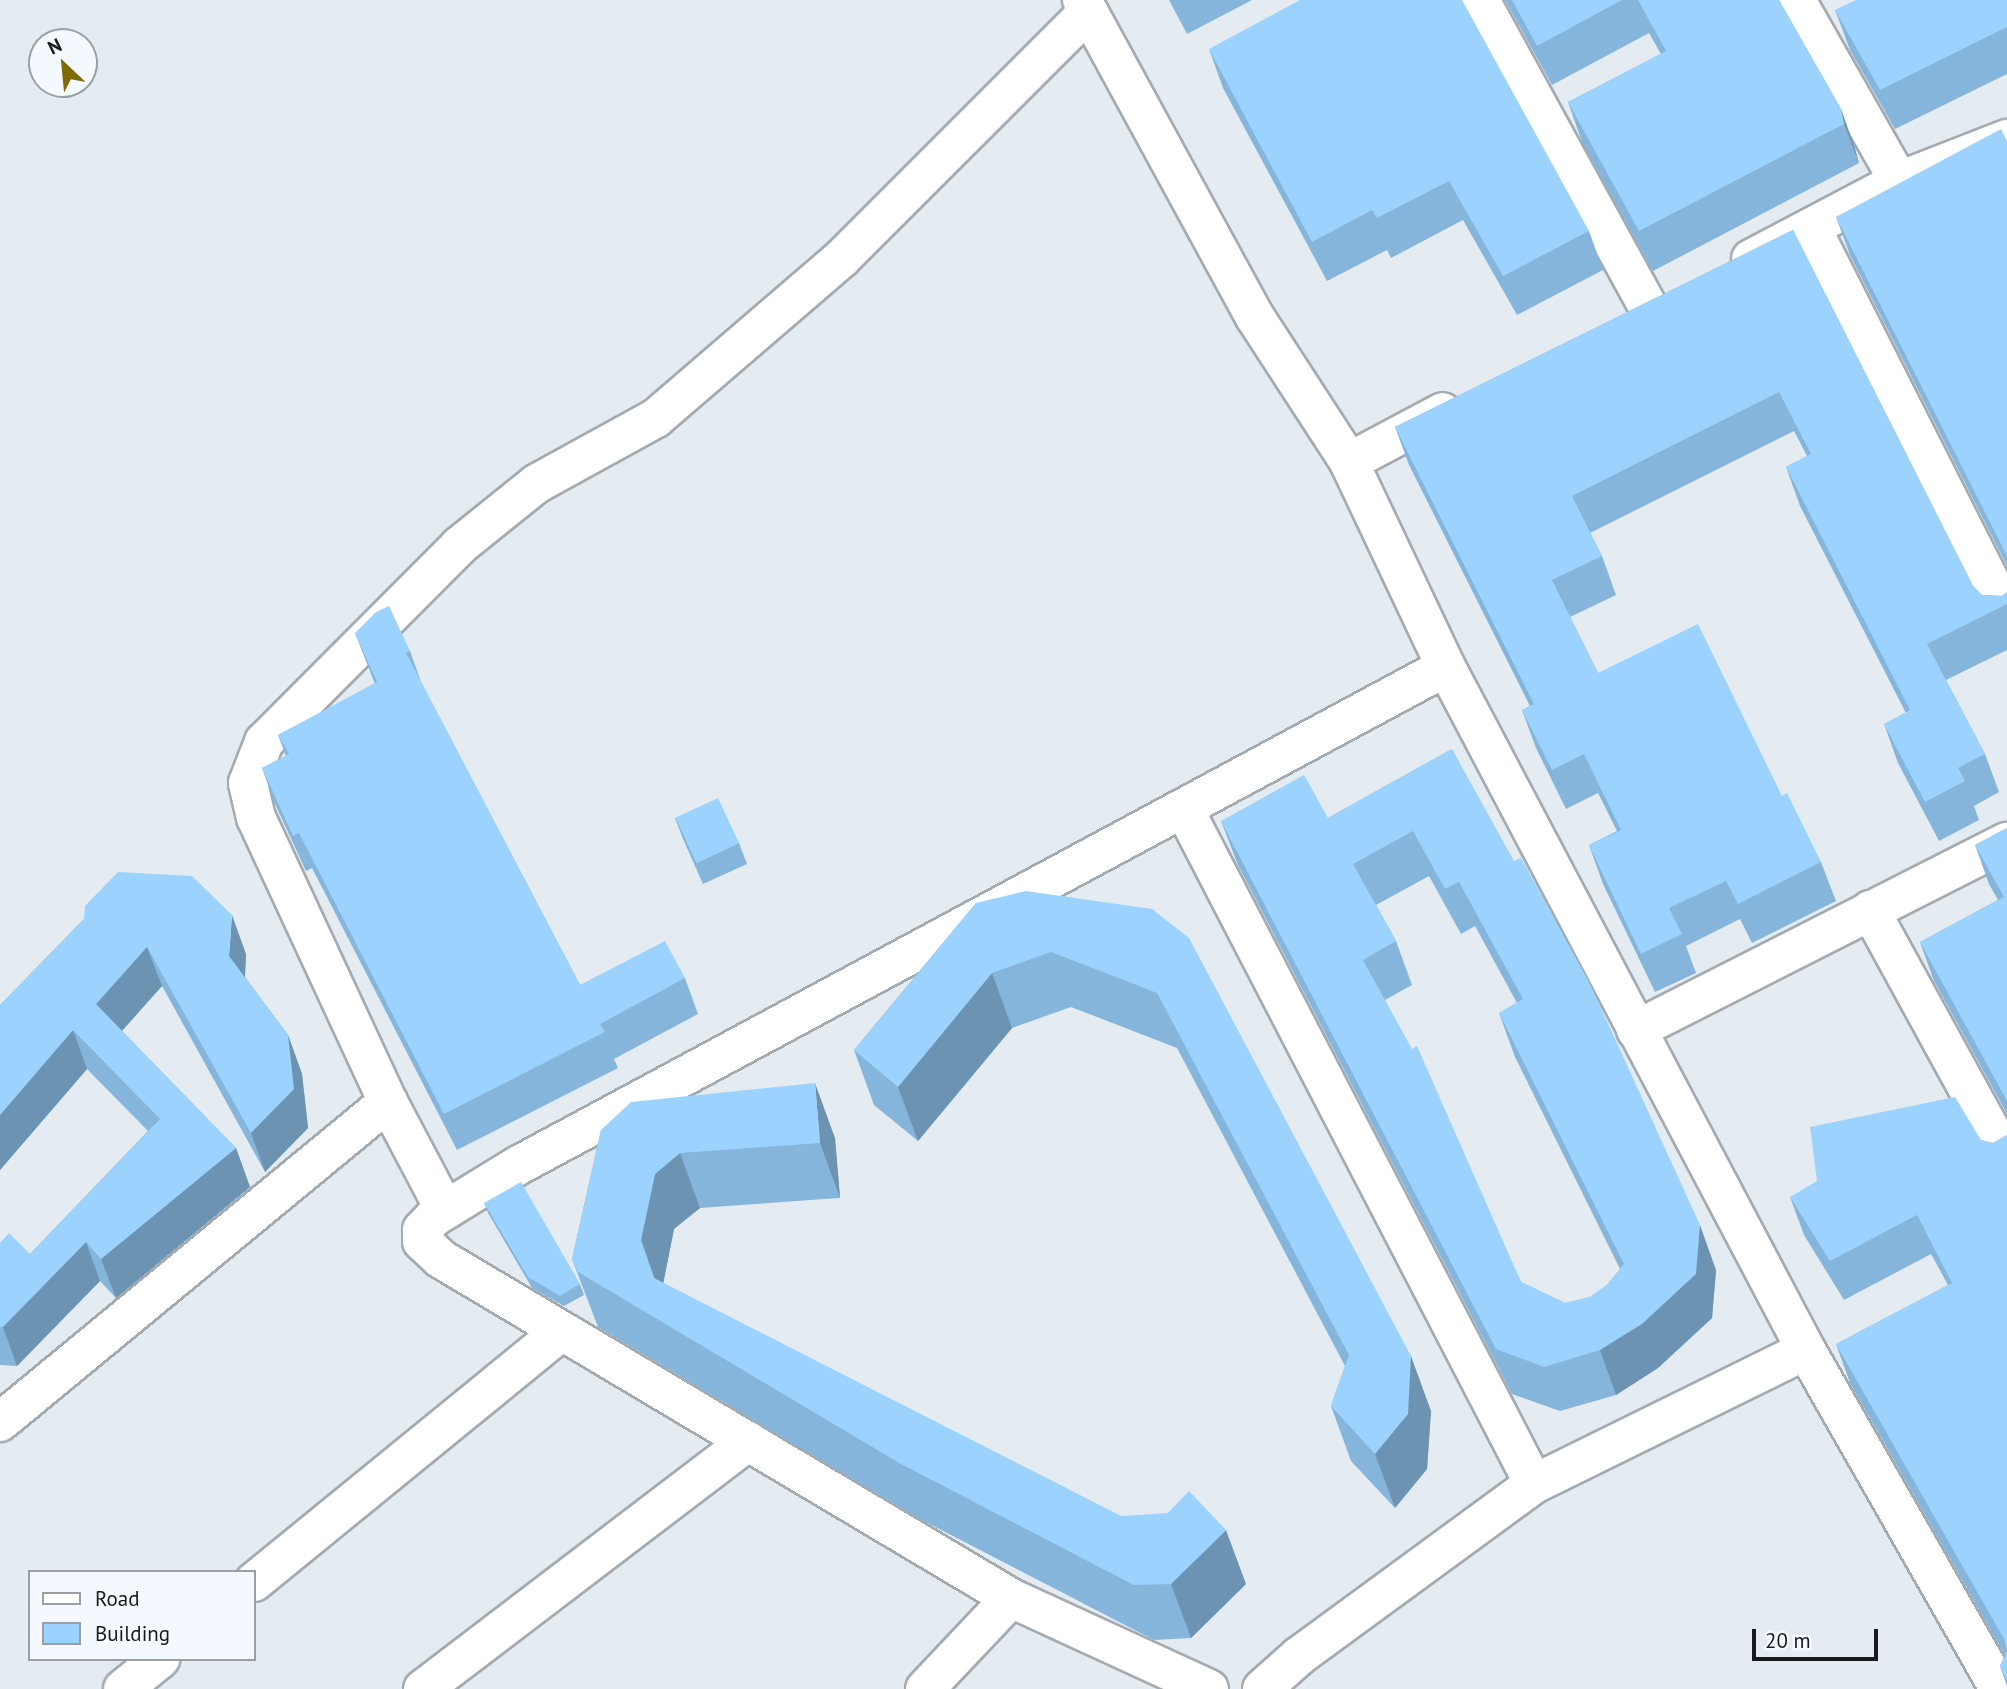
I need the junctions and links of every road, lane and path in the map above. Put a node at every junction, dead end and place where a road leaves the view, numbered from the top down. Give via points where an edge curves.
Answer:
1 (1480, 0) edge
2 (1796, 0) edge
3 (1085, 6) edge
4 (2007, 139) edge
5 (1899, 181) junction
6 (1812, 229) junction
7 (1724, 272) edge
8 (1687, 290) edge
9 (1649, 309) junction
10 (1612, 327) edge
11 (1476, 395) edge
12 (1349, 462) junction
13 (2007, 615) edge
14 (1446, 667) junction
15 (1184, 809) junction
16 (2007, 842) edge
17 (1870, 910) junction
18 (1636, 1030) junction
19 (388, 1102) junction
20 (2007, 1160) edge
21 (445, 1210) junction
22 (562, 1331) junction
23 (1806, 1350) junction
24 (0, 1422) edge
25 (748, 1441) junction
26 (1534, 1484) junction
27 (256, 1581) edge
28 (1011, 1598) junction
29 (158, 1661) edge
30 (123, 1689) edge
31 (423, 1689) edge
32 (925, 1689) edge
33 (1209, 1689) edge
34 (1262, 1689) edge
35 (1999, 1689) edge

1 - 9 street
2 - 5 street
3 - 12 street via 1255,317
3 - 19 street via 842,258 656,418 536,484 459,546 264,742 248,783 256,818
4 - 5 street
5 - 6 street
6 - 7 street
6 - 13 street
8 - 9 street
9 - 10 street
11 - 12 street
12 - 14 street
14 - 15 street
14 - 18 street
15 - 21 street via 519,1165
15 - 26 street
16 - 17 street
17 - 18 street
17 - 20 street
18 - 23 street
19 - 21 street
19 - 24 street
21 - 22 street via 422,1230 422,1241
22 - 25 street
22 - 27 street
23 - 26 street
23 - 35 street
25 - 28 street
25 - 31 street
26 - 34 street via 1299,1656
28 - 32 street
28 - 33 street
29 - 30 street

